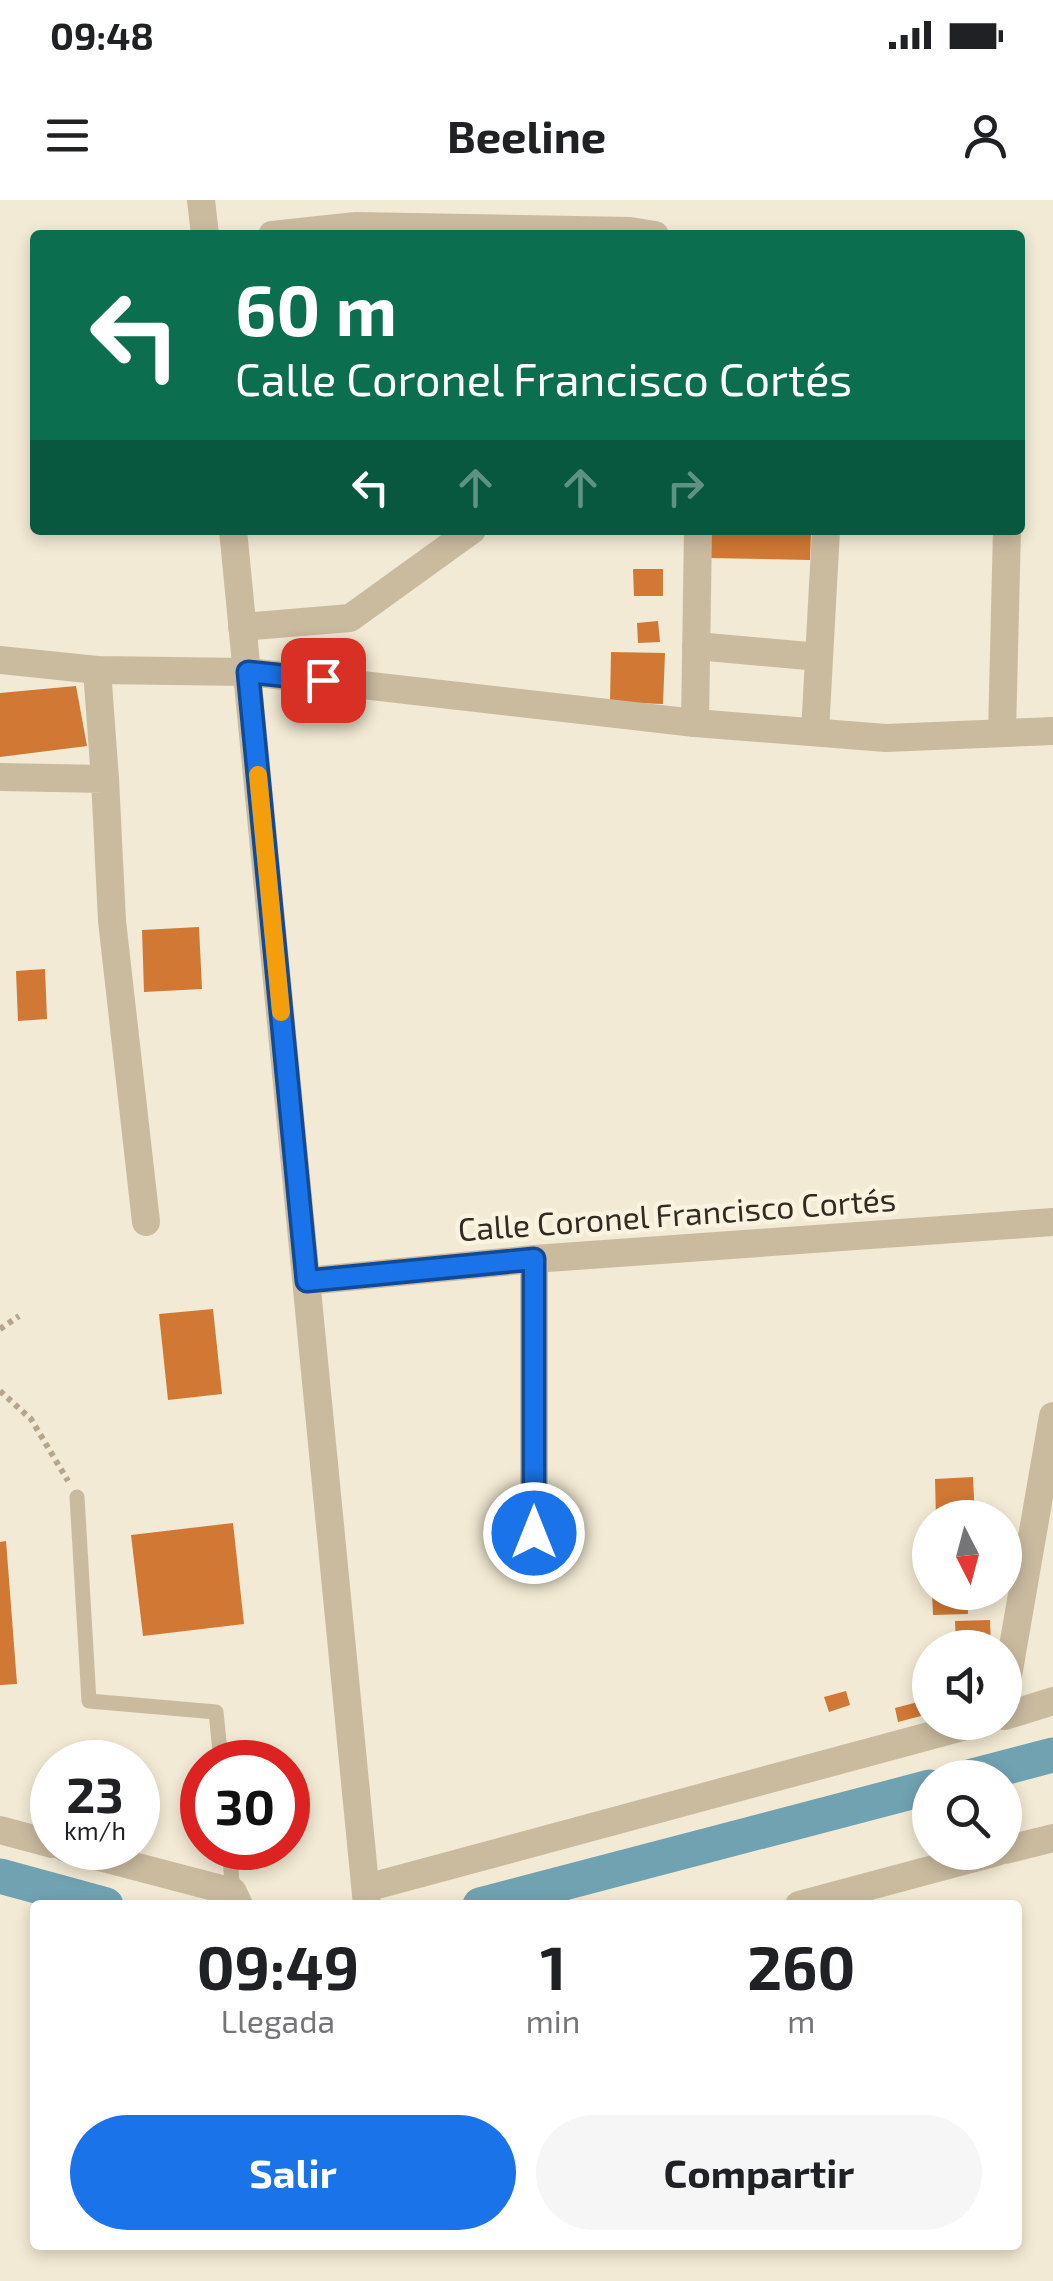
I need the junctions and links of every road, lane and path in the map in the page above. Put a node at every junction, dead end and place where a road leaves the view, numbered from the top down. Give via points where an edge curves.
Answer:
1 (201, 200) edge
2 (204, 230) edge
3 (319, 230) edge
4 (539, 230) edge
5 (233, 535) edge
6 (465, 535) edge
7 (698, 535) edge
8 (826, 535) edge
9 (1006, 535) edge
10 (242, 627) junction
11 (696, 646) junction
12 (819, 657) junction
13 (0, 660) edge
14 (97, 670) junction
15 (248, 672) junction
16 (695, 722) junction
17 (1053, 731) edge
18 (815, 732) junction
19 (1002, 733) junction
20 (0, 776) edge
21 (105, 779) junction
22 (146, 1222) dead end
23 (1053, 1222) edge
24 (534, 1259) junction
25 (307, 1281) junction
26 (19, 1316) dead end
27 (0, 1329) edge
28 (0, 1391) edge
29 (1053, 1416) edge
30 (78, 1497) joint
31 (534, 1533) dead end
32 (1016, 1630) edge
33 (1053, 1701) edge
34 (1022, 1711) edge
35 (219, 1740) edge
36 (917, 1740) edge
37 (0, 1830) edge
38 (30, 1838) edge
39 (1053, 1838) edge
40 (1022, 1846) edge
41 (140, 1870) edge
42 (232, 1870) edge
43 (930, 1870) edge
44 (367, 1896) edge
45 (236, 1898) edge
46 (819, 1900) edge

1 - 2 street
3 - 4 street
5 - 10 street
6 - 10 street via 350,618
7 - 11 street
8 - 12 street
9 - 19 street
10 - 15 street
11 - 12 street
11 - 16 street
12 - 18 street
13 - 14 street
14 - 15 street
14 - 21 street
15 - 16 street
15 - 25 street
16 - 18 street
17 - 19 street
18 - 19 street via 886,738
20 - 21 street
21 - 22 street via 112,921
23 - 24 street, Calle Coronel Francisco Cortés
24 - 25 street, Calle Coronel Francisco Cortés
24 - 31 street
25 - 44 street
26 - 27 path
28 - 30 path via 31,1419
29 - 32 street
30 - 35 lane via 90,1701 216,1712
33 - 34 street
36 - 44 street
37 - 38 street
39 - 40 street
41 - 45 street
42 - 45 lane
43 - 46 street

